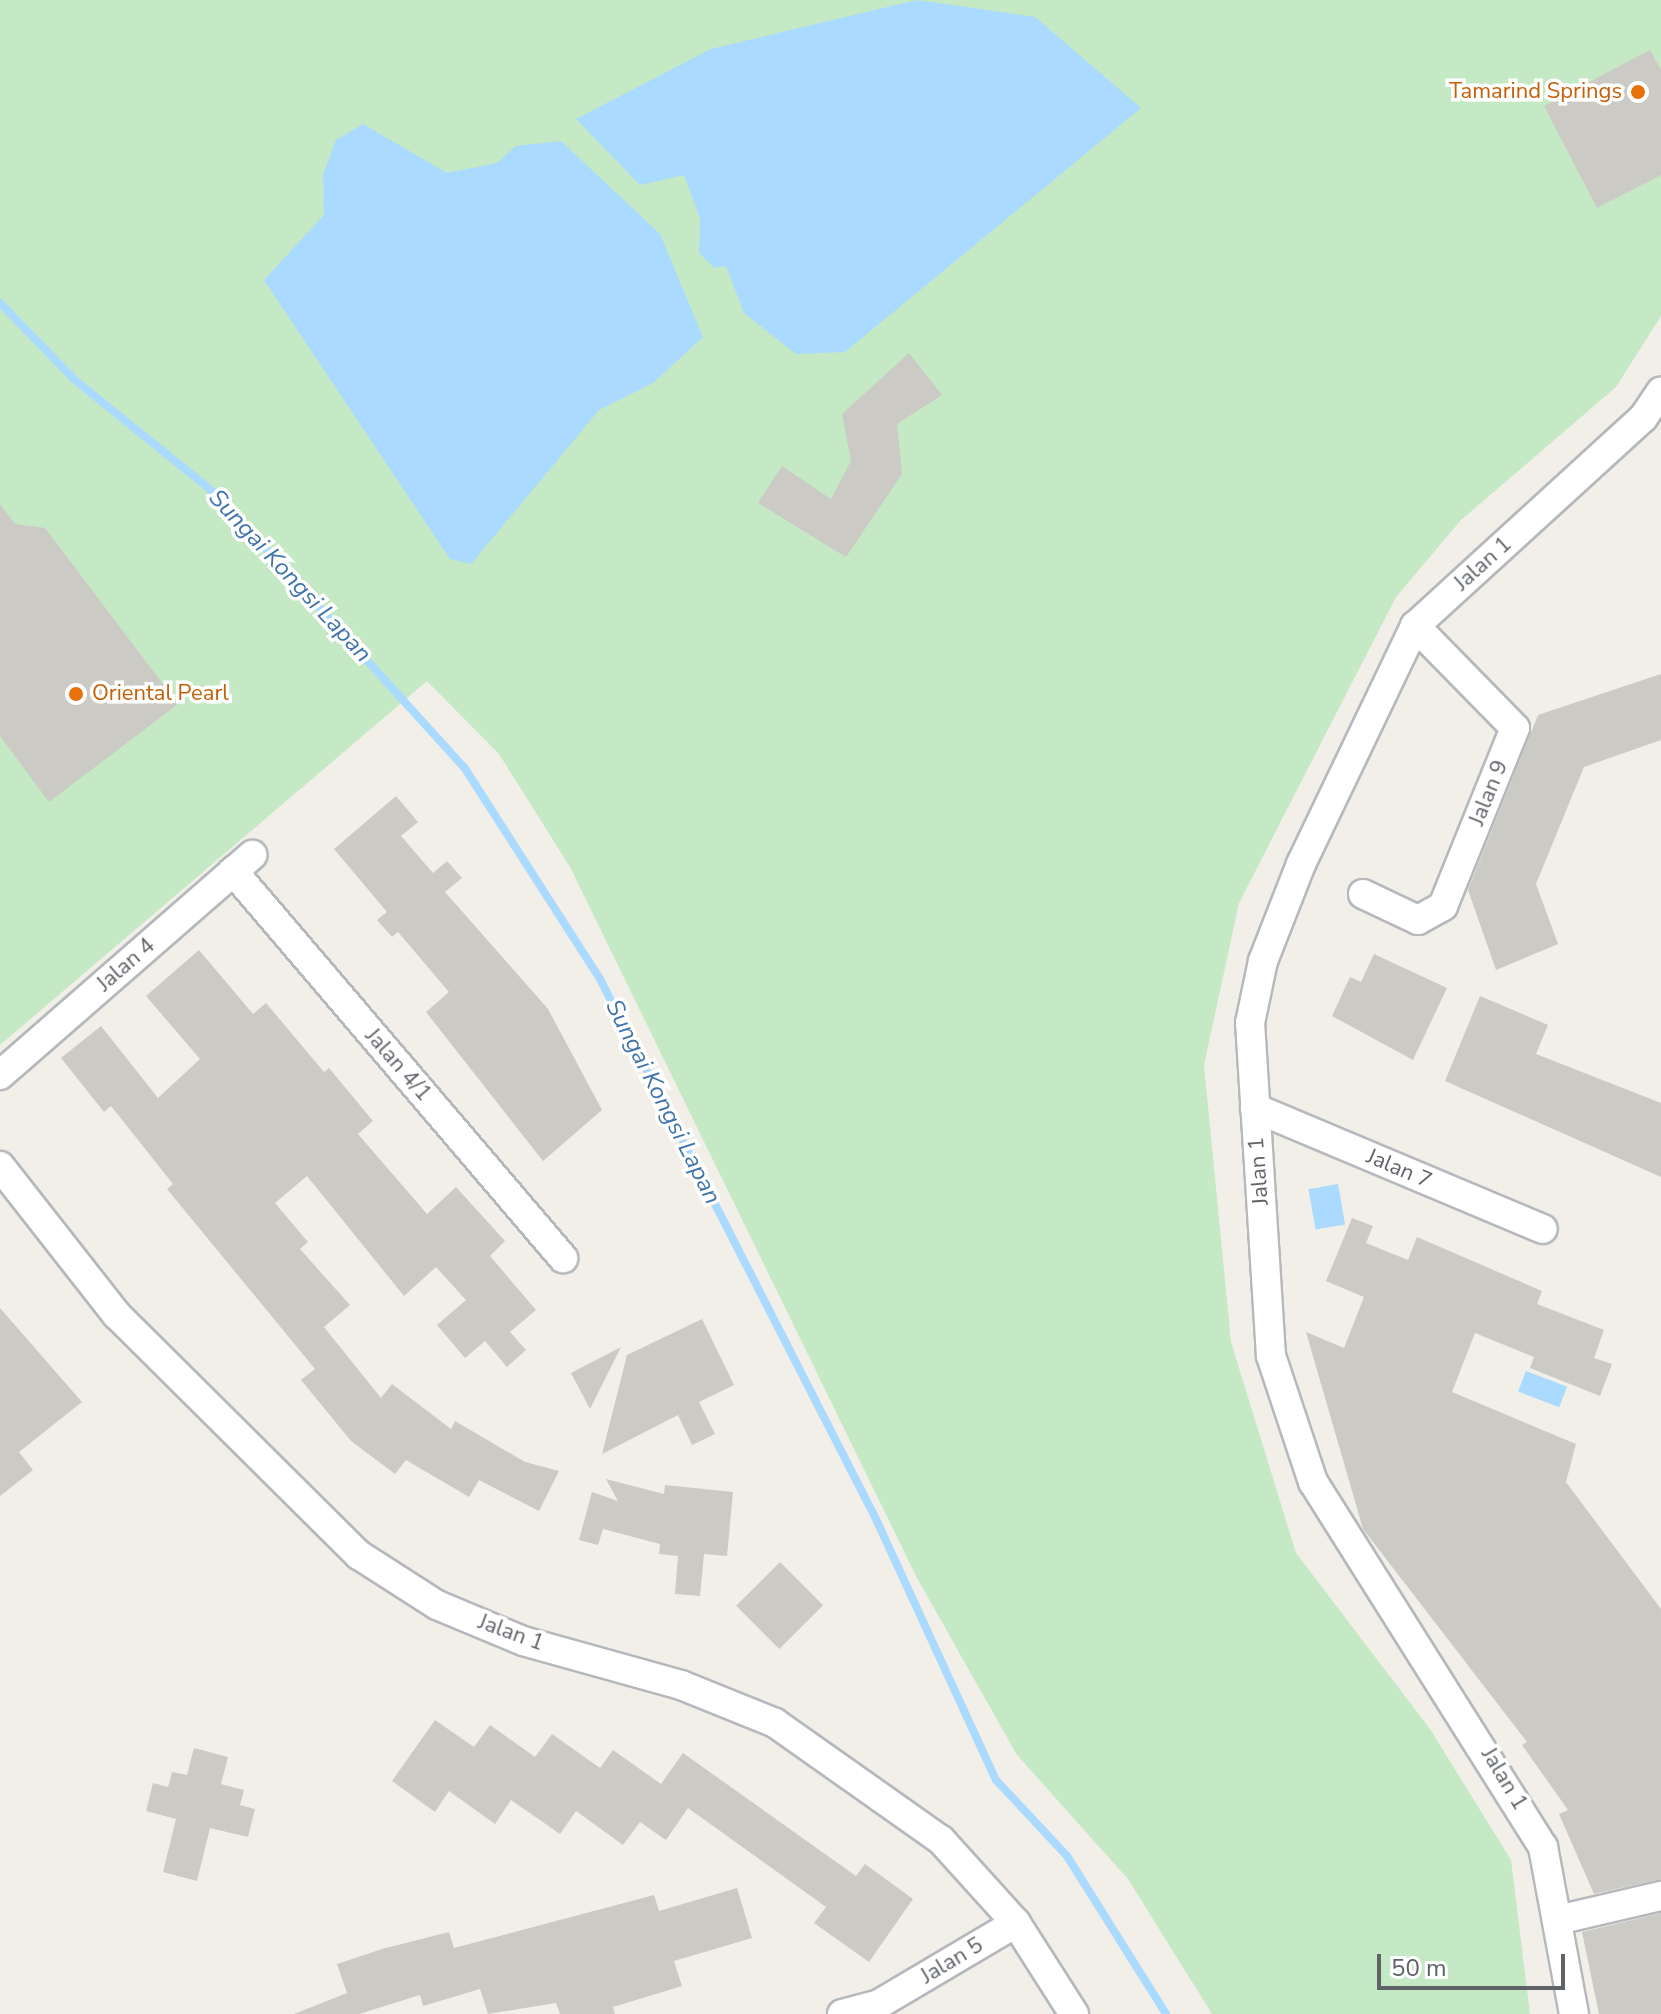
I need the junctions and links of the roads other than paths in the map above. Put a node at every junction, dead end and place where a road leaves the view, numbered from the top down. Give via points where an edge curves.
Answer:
1 (1661, 391) edge
2 (1415, 626) junction
3 (242, 863) joint
4 (1363, 894) dead end
5 (0, 1075) edge
6 (1255, 1108) junction
7 (0, 1166) edge
8 (1543, 1229) dead end
9 (563, 1258) dead end
10 (1661, 1896) edge
11 (1562, 1919) junction
12 (1016, 1923) junction
13 (842, 2014) edge
14 (1074, 2014) edge
15 (1574, 2014) edge

1 - 2 street, Jalan 1 via 1643,418
2 - 4 street, Jalan 9 via 1515,728 1443,906 1418,920
2 - 6 street, Jalan 1 via 1263,961 1250,1023
3 - 5 street, Jalan 4
3 - 9 street, Jalan 4/1
6 - 8 street, Jalan 7
6 - 11 street, Jalan 1 via 1271,1356 1313,1482 1373,1585 1498,1765 1543,1847
7 - 12 street, Jalan 1 via 117,1315 359,1555 437,1605 523,1641 681,1685 775,1723 941,1840
10 - 11 street
11 - 15 street, Jalan 1
12 - 13 street, Jalan 5 via 879,2004
12 - 14 street, Jalan 1

